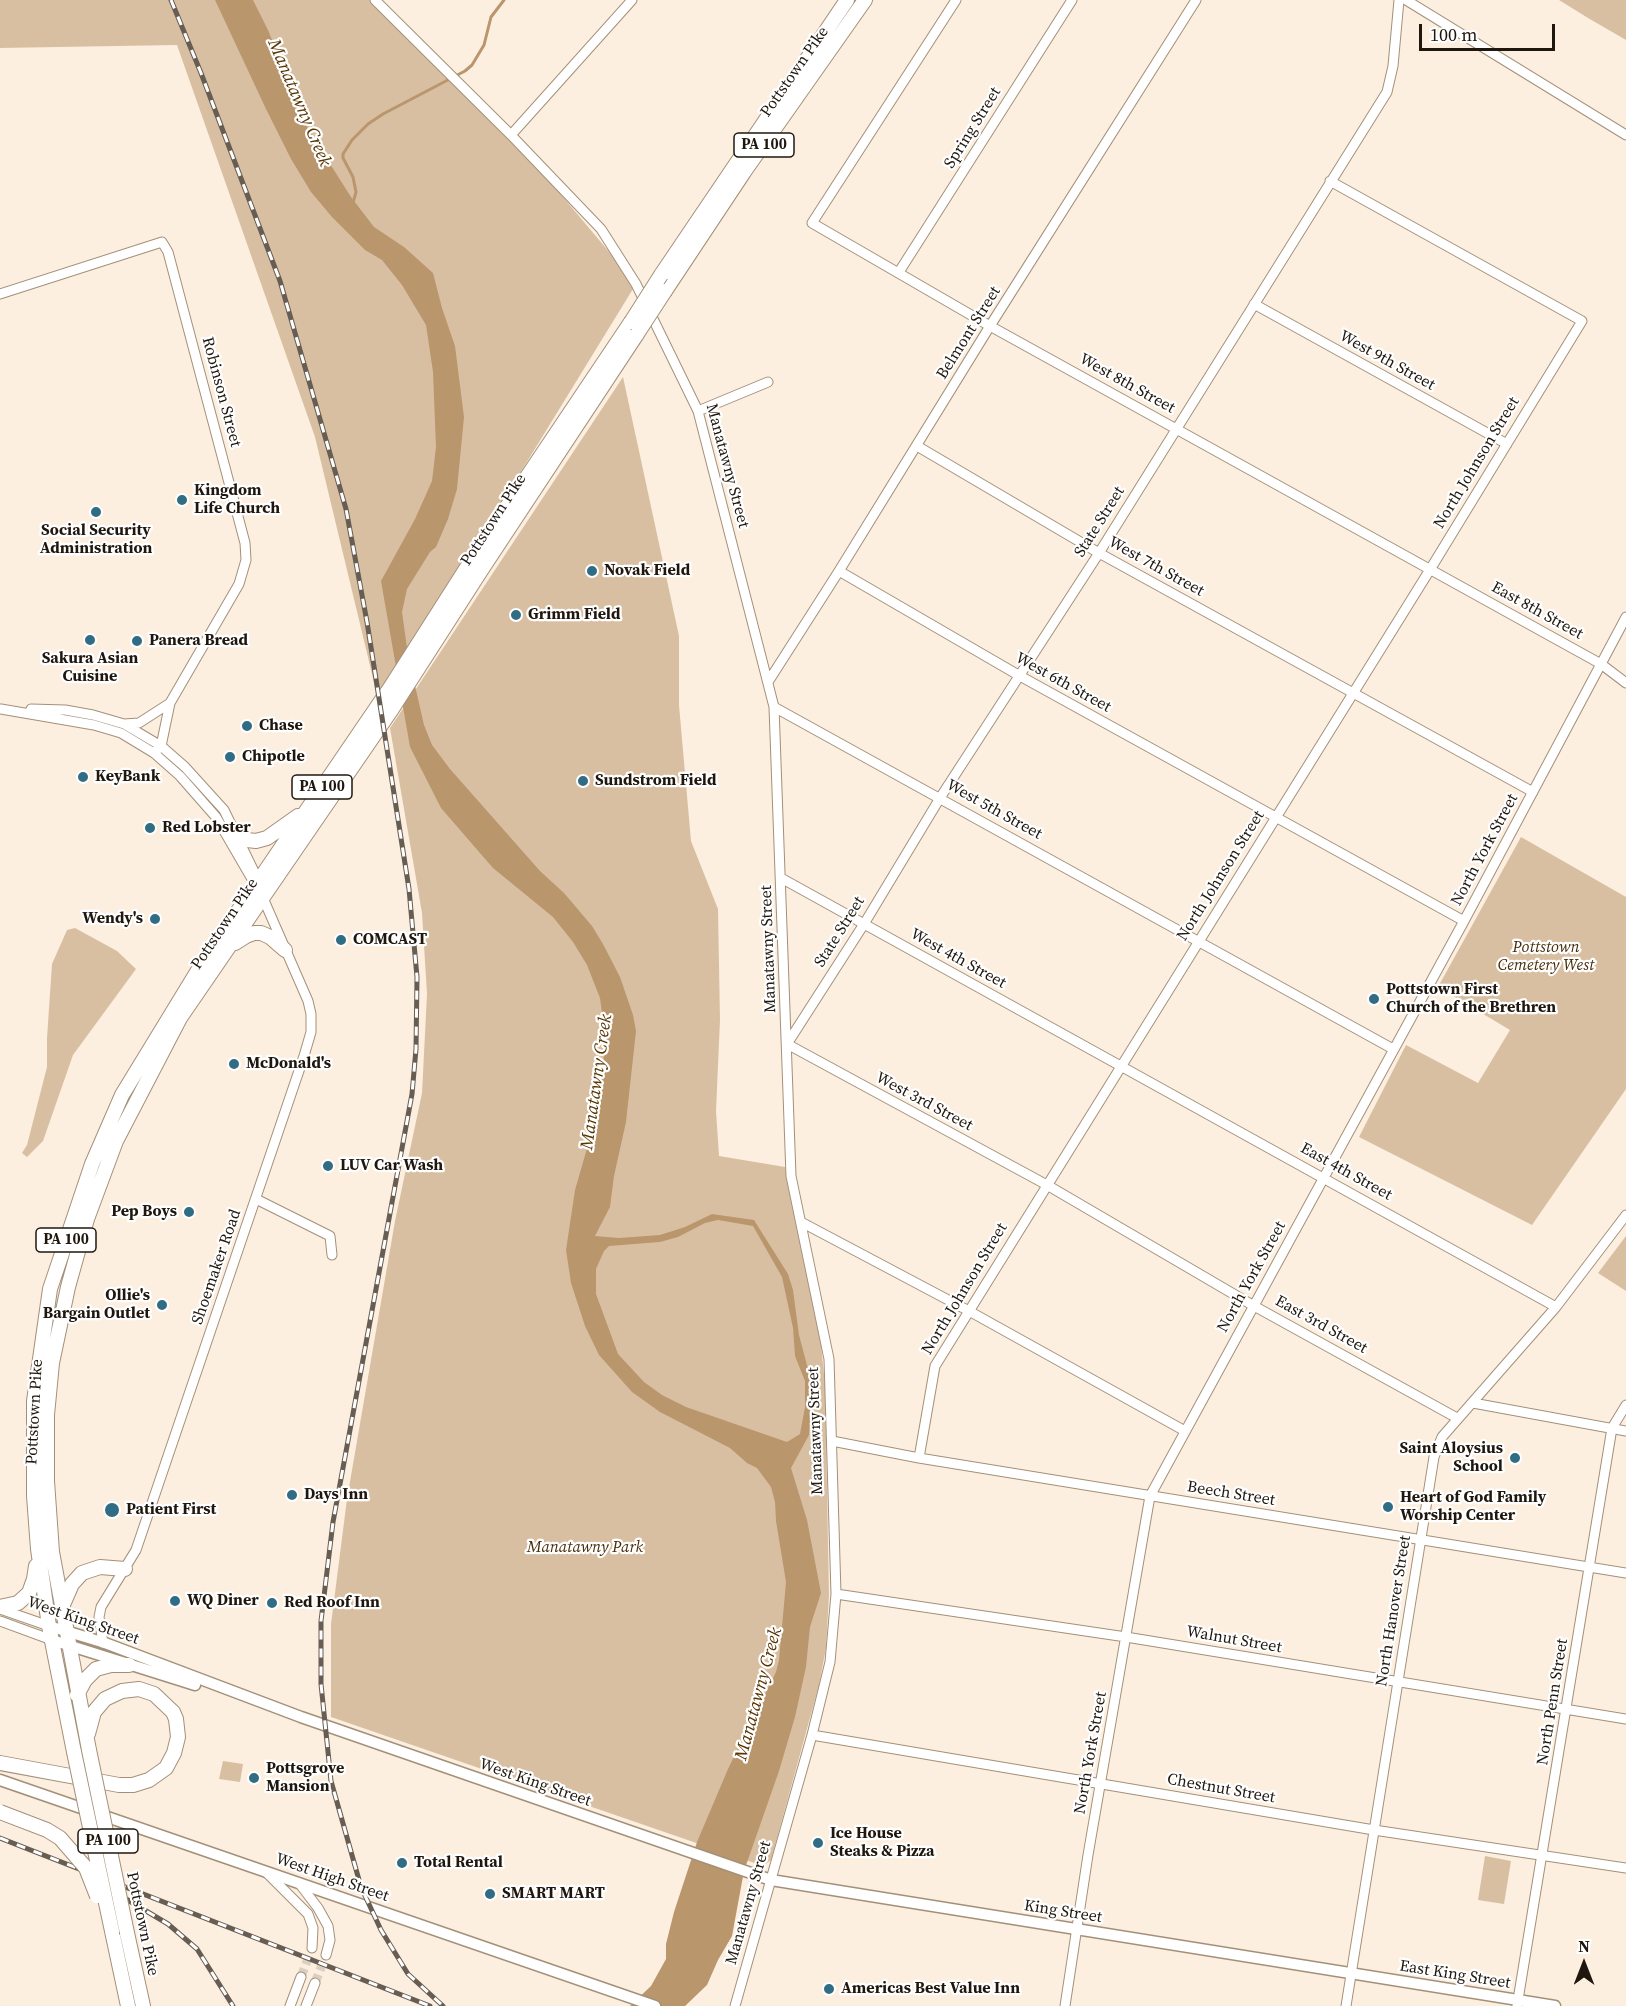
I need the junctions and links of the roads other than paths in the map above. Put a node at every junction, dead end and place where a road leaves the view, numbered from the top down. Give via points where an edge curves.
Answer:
1 (375, 0) edge
2 (632, 0) edge
3 (847, 0) edge
4 (865, 0) edge
5 (956, 0) edge
6 (1072, 0) edge
7 (1196, 0) edge
8 (1399, 0) edge
9 (1406, 0) edge
10 (510, 135) junction
11 (1626, 135) edge
12 (1330, 181) junction
13 (899, 272) junction
14 (0, 294) edge
15 (1254, 304) junction
16 (990, 326) junction
17 (634, 328) junction
18 (768, 382) dead end
19 (698, 411) junction
20 (1176, 428) junction
21 (1507, 444) junction
22 (917, 446) junction
23 (1099, 553) junction
24 (1431, 568) junction
25 (839, 571) junction
26 (1626, 617) edge
27 (1601, 664) junction
28 (1020, 676) junction
29 (768, 682) junction
30 (1626, 683) edge
31 (1352, 693) junction
32 (170, 703) junction
33 (774, 707) junction
34 (1, 709) edge
35 (123, 724) junction
36 (157, 750) junction
37 (1533, 792) junction
38 (940, 798) junction
39 (307, 809) junction
40 (1276, 816) junction
41 (235, 831) junction
42 (781, 878) junction
43 (257, 882) junction
44 (263, 898) junction
45 (1464, 921) junction
46 (864, 924) junction
47 (1199, 941) junction
48 (228, 948) junction
49 (285, 950) junction
50 (787, 1044) junction
51 (1393, 1049) junction
52 (1120, 1065) junction
53 (1324, 1177) junction
54 (1047, 1185) junction
55 (256, 1199) junction
56 (1626, 1215) edge
57 (801, 1222) junction
58 (332, 1255) dead end
59 (1254, 1306) junction
60 (1556, 1307) junction
61 (969, 1311) junction
62 (1473, 1403) junction
63 (1626, 1405) edge
64 (1456, 1418) junction
65 (1612, 1428) junction
66 (1185, 1431) junction
67 (1626, 1431) edge
68 (832, 1441) junction
69 (919, 1458) junction
70 (1150, 1496) junction
71 (1421, 1539) junction
72 (38, 1549) junction
73 (1588, 1568) junction
74 (125, 1569) junction
75 (1626, 1573) edge
76 (836, 1594) junction
77 (0, 1608) edge
78 (62, 1609) junction
79 (0, 1622) edge
80 (49, 1626) junction
81 (66, 1631) junction
82 (1126, 1637) junction
83 (52, 1640) junction
84 (103, 1643) junction
85 (68, 1646) junction
86 (129, 1665) junction
87 (1398, 1683) junction
88 (77, 1695) junction
89 (1566, 1710) junction
90 (290, 1713) junction
91 (1626, 1719) edge
92 (812, 1735) junction
93 (88, 1748) junction
94 (0, 1763) edge
95 (0, 1780) edge
96 (1100, 1783) junction
97 (0, 1812) edge
98 (1374, 1830) junction
99 (1542, 1856) junction
100 (1626, 1868) edge
101 (266, 1872) junction
102 (765, 1878) junction
103 (299, 1883) junction
104 (108, 1928) junction
105 (1077, 1929) junction
106 (312, 1948) tunnel mouth
107 (326, 1955) tunnel mouth
108 (1351, 1974) junction
109 (301, 1977) tunnel mouth
110 (315, 1983) tunnel mouth
111 (1518, 2003) edge
112 (128, 2006) edge
113 (143, 2006) edge
114 (290, 2006) edge
115 (306, 2006) edge
116 (655, 2006) edge
117 (735, 2006) edge
118 (1065, 2006) edge
119 (1346, 2006) edge
120 (1555, 2006) edge

1 - 10 street, Manatawny Street
2 - 10 street
3 - 17 highway, Pottstown Pike / PA 100, bridge via 661,275
4 - 17 highway, Pottstown Pike / PA 100, bridge via 665,291
5 - 13 street, West 8th Street via 812,223
6 - 13 street, Spring Street
7 - 16 street, Belmont Street
8 - 12 street, State Street via 1387,92
9 - 11 street
10 - 19 street, Manatawny Street via 601,230 636,284
12 - 15 street, State Street
12 - 21 street, North Johnson Street via 1581,321
13 - 16 street, West 8th Street
14 - 32 street, Robinson Street via 162,242 168,252 245,543 246,560 239,584
15 - 20 street, State Street
15 - 21 street, West 9th Street
16 - 20 street, West 8th Street
16 - 22 street, Belmont Street
17 - 39 highway, Pottstown Pike / PA 100 via 478,550
17 - 44 highway, Pottstown Pike / PA 100 via 392,709
18 - 19 street
19 - 29 street, Manatawny Street
20 - 23 street, State Street
20 - 24 street, West 8th Street
21 - 24 street, North Johnson Street
22 - 23 street, West 7th Street
22 - 25 street, Belmont Street
23 - 28 street, State Street
23 - 31 street, West 7th Street
24 - 27 street, East 8th Street
24 - 31 street, North Johnson Street
25 - 28 street, West 6th Street
25 - 29 street, Belmont Street
26 - 27 street, North York Street
27 - 30 street, East 8th Street
27 - 37 street, North York Street
28 - 38 street, State Street
28 - 40 street, West 6th Street
29 - 33 street, Manatawny Street
31 - 37 street, West 7th Street
31 - 40 street, North Johnson Street
32 - 35 street, Robinson Street via 140,723
32 - 36 street, Robinson Street
33 - 38 street, West 5th Street
33 - 42 street, Manatawny Street
34 - 35 street, Shoemaker Road via 65,710
34 - 36 street, Shoemaker Road via 109,729
35 - 36 street, Shoemaker Road
36 - 41 street, Shoemaker Road via 206,788
36 - 43 street, Shoemaker Road via 216,817
37 - 45 street, North York Street
38 - 46 street, State Street
38 - 47 street, West 5th Street
39 - 41 highway via 267,838 247,840
39 - 43 highway, Pottstown Pike / PA 100
40 - 45 street, West 6th Street
40 - 47 street, North Johnson Street
41 - 43 street, Shoemaker Road
42 - 46 street, West 4th Street
42 - 50 street, Manatawny Street
43 - 44 street, Shoemaker Road
43 - 72 highway, Pottstown Pike / PA 100 via 202,963 122,1095 70,1228 50,1289 34,1401
44 - 48 highway, Pottstown Pike / PA 100
44 - 49 street, Shoemaker Road
45 - 51 street, North York Street
46 - 50 street, State Street
46 - 52 street, West 4th Street
47 - 51 street, West 5th Street
47 - 52 street, North Johnson Street
48 - 49 highway via 246,936 261,933
48 - 78 highway, Pottstown Pike / PA 100 via 180,1018 116,1141 87,1219 68,1287 52,1363 47,1415 47,1481
49 - 55 street, Shoemaker Road via 308,1001 311,1032
50 - 54 street, West 3rd Street
50 - 57 street, Manatawny Street via 791,1176
51 - 53 street, North York Street
52 - 53 street, East 4th Street
52 - 54 street, North Johnson Street
53 - 59 street, North York Street
53 - 60 street, East 4th Street
54 - 59 street, East 3rd Street
54 - 61 street, North Johnson Street
55 - 58 street via 330,1236
55 - 74 street, Shoemaker Road via 136,1550
56 - 60 street, North Hanover Street
57 - 61 street
57 - 68 street, Manatawny Street via 827,1347
59 - 64 street, East 3rd Street
59 - 66 street, North York Street
60 - 62 street, North Hanover Street
61 - 66 street
61 - 69 street, North Johnson Street via 935,1366
62 - 64 street, North Hanover Street
62 - 65 street
63 - 65 street, North Penn Street
64 - 71 street, North Hanover Street via 1434,1457
65 - 67 street
65 - 73 street, North Penn Street
66 - 70 street, North York Street
68 - 69 street, Beech Street
68 - 76 street, Manatawny Street
69 - 70 street, Beech Street
70 - 71 street, Beech Street
70 - 82 street, North York Street
71 - 73 street, Beech Street
71 - 87 street, North Hanover Street
72 - 77 highway via 29,1593 13,1605
72 - 80 highway, Pottstown Pike / PA 100
73 - 75 street, Beech Street
73 - 89 street, North Penn Street
74 - 78 highway via 100,1567 82,1573 69,1589
74 - 84 street, Shoemaker Road via 101,1607
76 - 82 street, Walnut Street
76 - 92 street, Manatawny Street via 830,1662
77 - 80 street, West King Street
78 - 81 highway, Pottstown Pike / PA 100
79 - 83 street, West King Street
80 - 81 main road, West King Street
80 - 83 highway, Pottstown Pike / PA 100
81 - 84 main road, West King Street
81 - 85 highway, Pottstown Pike / PA 100
82 - 87 street, Walnut Street
82 - 96 street, North York Street
83 - 85 main road, West King Street
83 - 104 highway, Pottstown Pike / PA 100, bridge
84 - 90 main road, West King Street
85 - 86 main road, West King Street
85 - 88 highway, Pottstown Pike / PA 100
86 - 88 highway via 96,1670
86 - 90 main road, West King Street
87 - 89 street, Walnut Street
87 - 98 street, North Hanover Street
88 - 93 highway, Pottstown Pike / PA 100
89 - 91 street, Walnut Street
89 - 99 street, North Penn Street
90 - 102 main road, West King Street
92 - 96 street, Chestnut Street
92 - 102 street, Manatawny Street
93 - 94 highway via 88,1729 94,1712 105,1699 122,1691 139,1689 154,1694 176,1719 178,1737 171,1761 161,1773 141,1784 119,1785
93 - 113 highway, Pottstown Pike / PA 100, bridge
95 - 101 main road, West High Street
96 - 98 street, Chestnut Street
96 - 105 street, North York Street
97 - 104 highway, bridge via 47,1830 73,1851 88,1872
98 - 99 street, Chestnut Street
98 - 108 street, North Hanover Street
99 - 100 street, Chestnut Street
99 - 111 street, North Penn Street
101 - 103 main road, West High Street
101 - 106 street via 308,1914 313,1928
102 - 105 main road, King Street
102 - 117 street, Manatawny Street
103 - 107 street via 328,1926
103 - 116 main road, West High Street
104 - 112 highway, Pottstown Pike / PA 100
105 - 108 main road, King Street
105 - 118 street, North York Street
108 - 111 main road, East King Street
108 - 119 street, North Hanover Street
109 - 114 street
110 - 115 street
111 - 120 main road, East King Street

